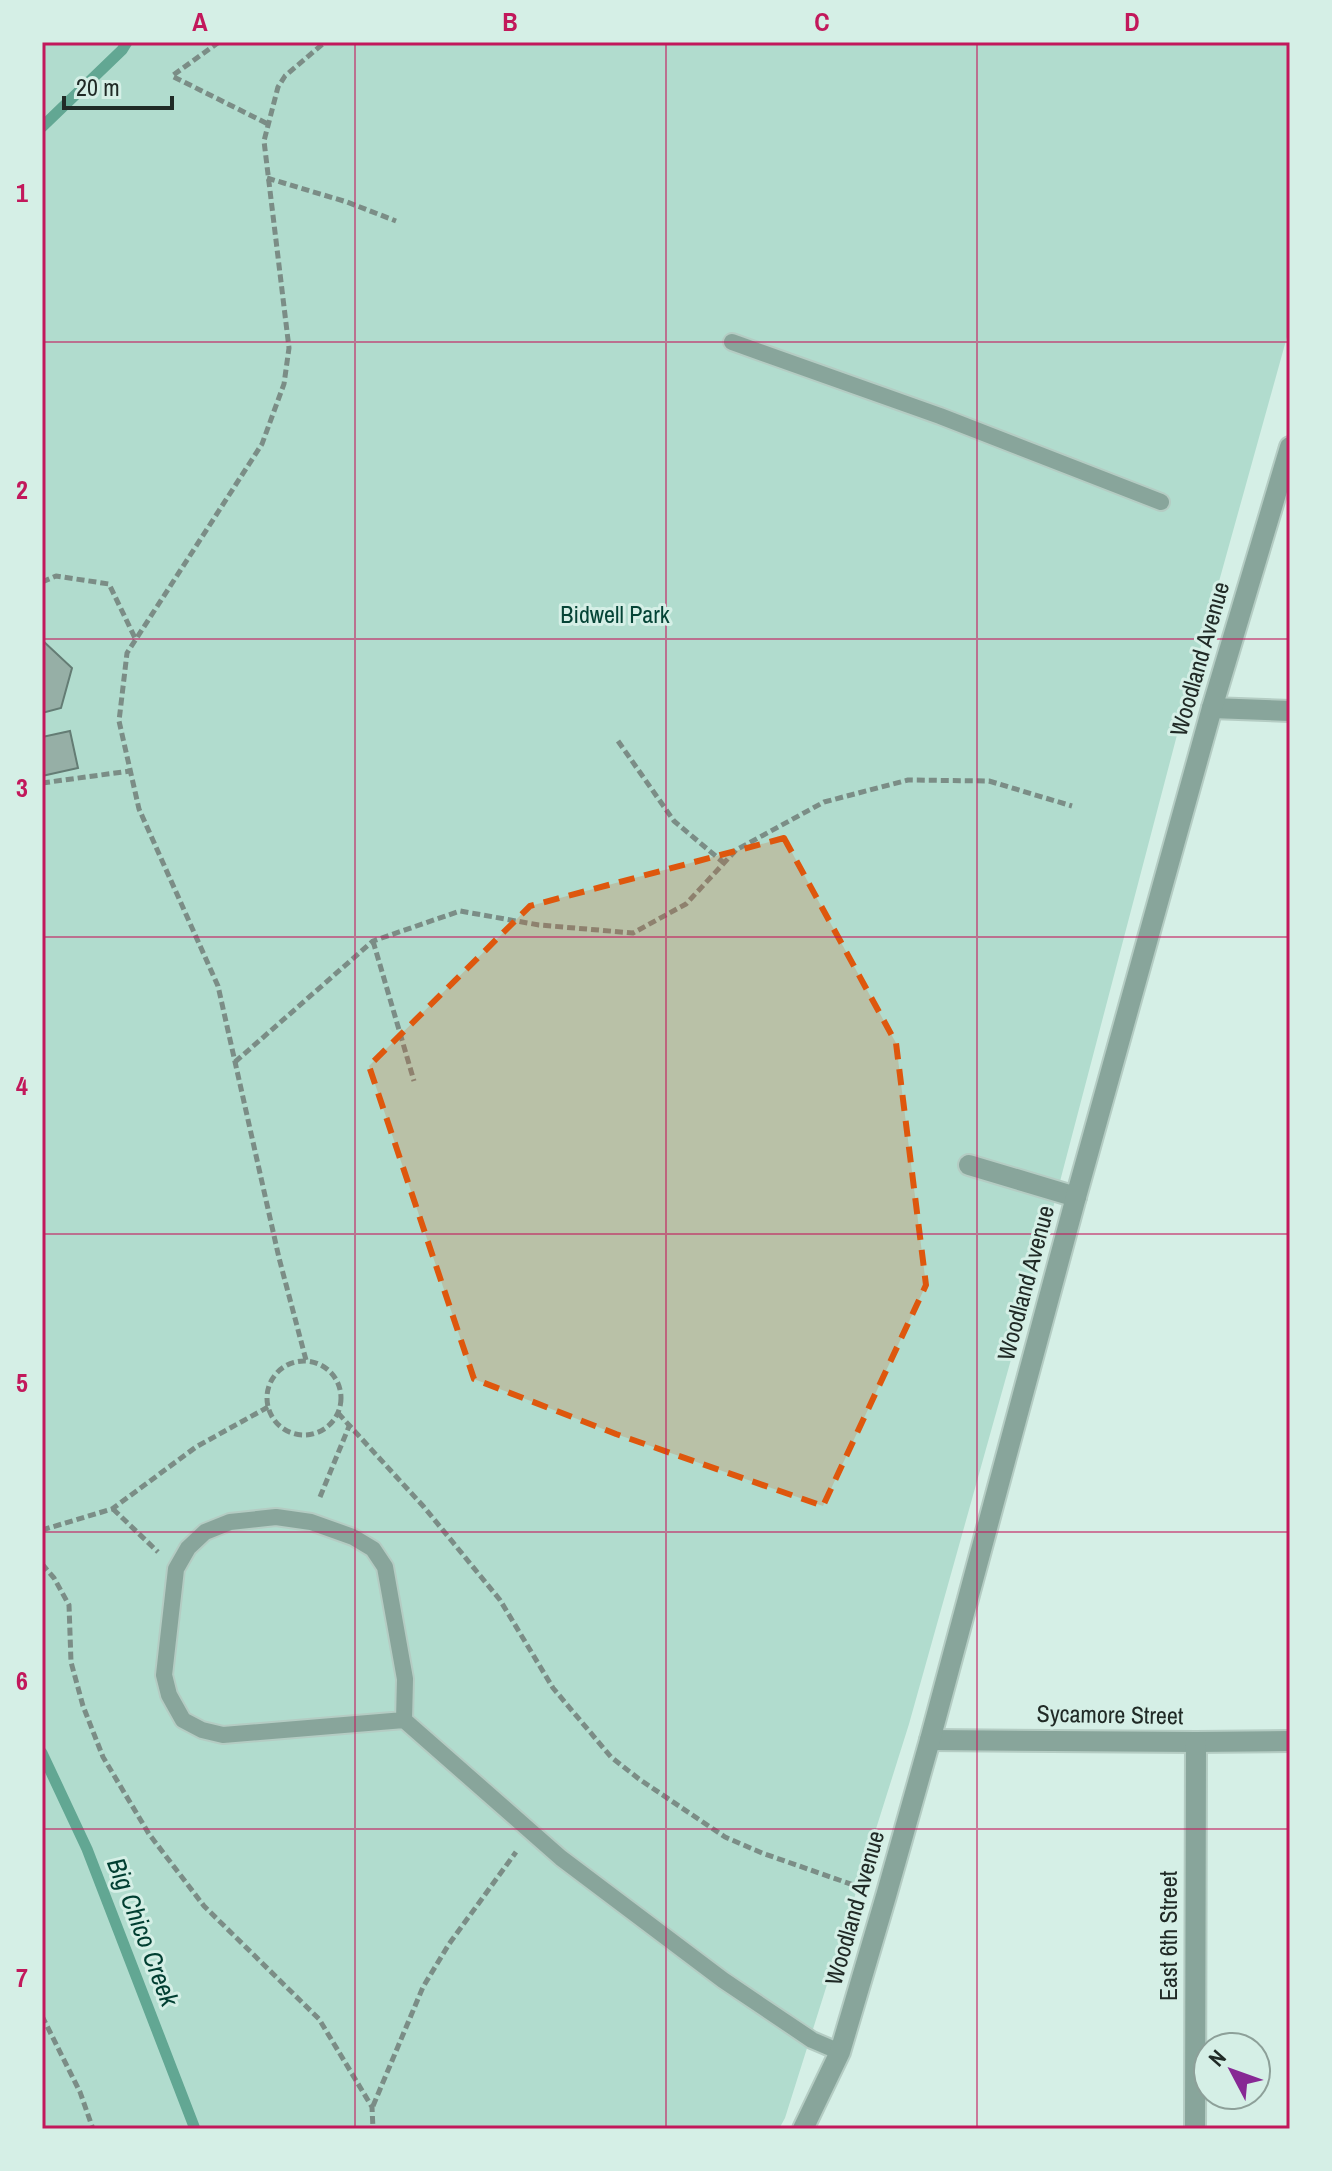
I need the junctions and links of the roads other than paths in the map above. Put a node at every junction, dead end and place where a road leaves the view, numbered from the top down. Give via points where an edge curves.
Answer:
1 (732, 342) dead end
2 (1290, 447) edge
3 (1161, 502) dead end
4 (1212, 708) junction
5 (1290, 711) edge
6 (969, 1165) dead end
7 (1076, 1197) junction
8 (404, 1720) junction
9 (930, 1740) junction
10 (1290, 1741) edge
11 (1196, 1742) junction
12 (840, 2052) junction
13 (803, 2129) edge
14 (1195, 2129) edge

1 - 3 lane
2 - 4 street, Woodland Avenue
4 - 5 street
4 - 7 street, Woodland Avenue
6 - 7 street
7 - 9 street, Woodland Avenue
8 - 8 lane via 405,1679 385,1567 373,1549 311,1522 276,1517 230,1522 205,1532 188,1548 176,1569 164,1675 183,1720 223,1735
8 - 12 lane via 561,1858 723,1980 812,2040
9 - 11 street, Sycamore Street
9 - 12 street, Woodland Avenue
10 - 11 street, Sycamore Street
11 - 14 street, East 6th Street
12 - 13 street, Woodland Avenue

